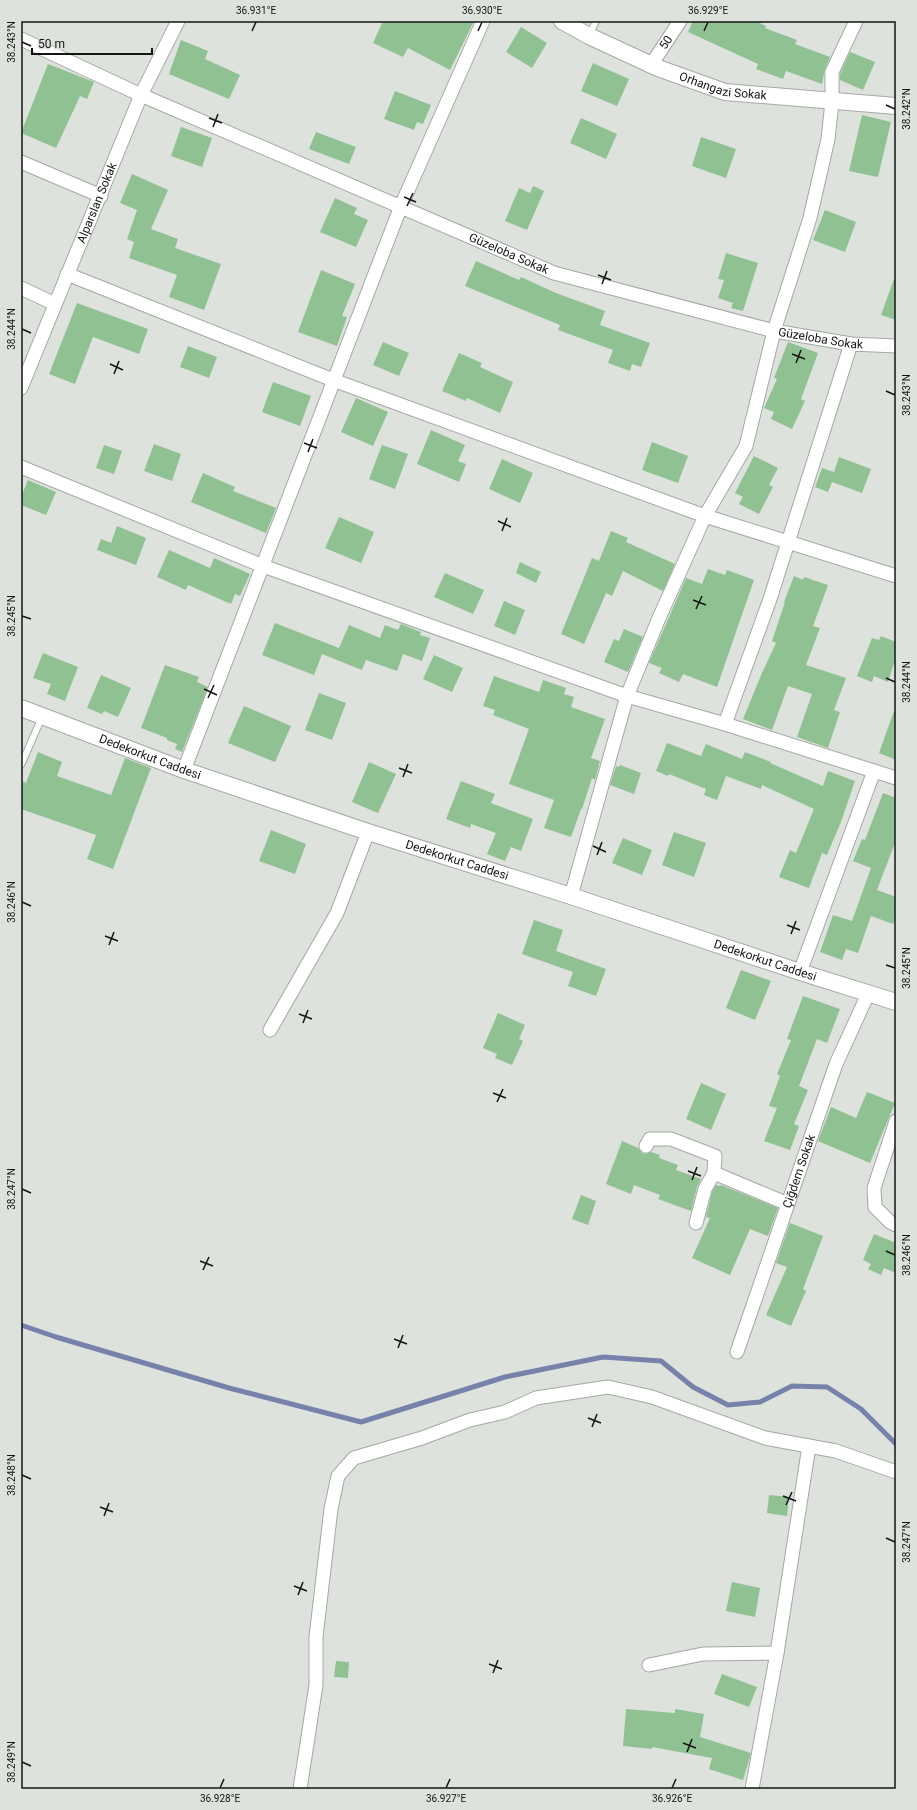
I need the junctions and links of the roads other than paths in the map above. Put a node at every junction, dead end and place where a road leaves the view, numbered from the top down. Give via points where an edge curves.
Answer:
1 (178, 21) edge
2 (482, 21) edge
3 (562, 21) edge
4 (596, 21) edge
5 (680, 21) edge
6 (856, 21) edge
7 (589, 36) junction
8 (21, 38) edge
9 (651, 65) junction
10 (141, 95) junction
11 (832, 102) junction
12 (896, 106) edge
13 (21, 162) edge
14 (101, 196) junction
15 (401, 206) junction
16 (67, 274) junction
17 (21, 288) edge
18 (55, 304) junction
19 (774, 330) junction
20 (851, 344) junction
21 (896, 346) edge
22 (333, 380) junction
23 (21, 388) edge
24 (21, 467) edge
25 (705, 516) junction
26 (789, 541) junction
27 (263, 566) junction
28 (896, 576) edge
29 (627, 696) junction
30 (21, 708) edge
31 (42, 716) junction
32 (725, 724) junction
33 (21, 765) edge
34 (184, 770) junction
35 (874, 771) junction
36 (896, 778) edge
37 (368, 832) junction
38 (571, 896) junction
39 (800, 972) junction
40 (868, 994) junction
41 (896, 1002) edge
42 (270, 1030) dead end
43 (896, 1121) edge
44 (646, 1146) dead end
45 (714, 1173) junction
46 (788, 1204) junction
47 (696, 1224) dead end
48 (896, 1225) edge
49 (737, 1352) dead end
50 (809, 1446) junction
51 (896, 1472) edge
52 (777, 1653) junction
53 (649, 1665) dead end
54 (300, 1789) edge
55 (752, 1789) edge

1 - 10 street, Alparslan Sokak
2 - 15 street
3 - 7 street, Orhangazi Sokak
4 - 7 lane
5 - 9 street, 50
6 - 11 street via 832,72
7 - 9 street, Orhangazi Sokak
8 - 10 street, Güzeloba Sokak
9 - 11 street, Orhangazi Sokak via 725,92
10 - 14 street, Alparslan Sokak
10 - 15 street, Güzeloba Sokak
11 - 12 street, Orhangazi Sokak
11 - 19 street via 828,139 810,218
13 - 14 street
14 - 16 street, Alparslan Sokak
15 - 19 street, Güzeloba Sokak via 554,273
15 - 22 street
16 - 18 street, Alparslan Sokak
16 - 22 street
17 - 18 street
18 - 23 street, Alparslan Sokak
19 - 20 street, Güzeloba Sokak
19 - 25 street via 746,446
20 - 21 street, Güzeloba Sokak
20 - 26 street
22 - 25 street
22 - 27 street
24 - 27 street
25 - 26 street
25 - 29 street
26 - 28 street
26 - 32 street
27 - 29 street
27 - 34 street
29 - 32 street
29 - 38 street
30 - 31 street, Dedekorkut Caddesi
31 - 33 lane
31 - 34 street, Dedekorkut Caddesi
32 - 35 street
34 - 37 street, Dedekorkut Caddesi
35 - 36 street
35 - 39 street
37 - 38 street, Dedekorkut Caddesi
37 - 42 street via 337,913
38 - 39 street, Dedekorkut Caddesi
39 - 40 street, Dedekorkut Caddesi
40 - 41 street, Dedekorkut Caddesi
40 - 46 street, Çiğdem Sokak via 836,1064
43 - 48 street via 874,1188 875,1207
44 - 45 street via 650,1139 671,1138 715,1156
45 - 46 street
45 - 47 street via 705,1189
46 - 49 street, Çiğdem Sokak
50 - 51 street via 836,1451
50 - 52 street
50 - 54 street via 765,1438 652,1397 608,1388 536,1398 505,1412 470,1420 422,1438 354,1458 338,1476 331,1509 316,1637 316,1685
52 - 53 street via 703,1654
52 - 55 street

